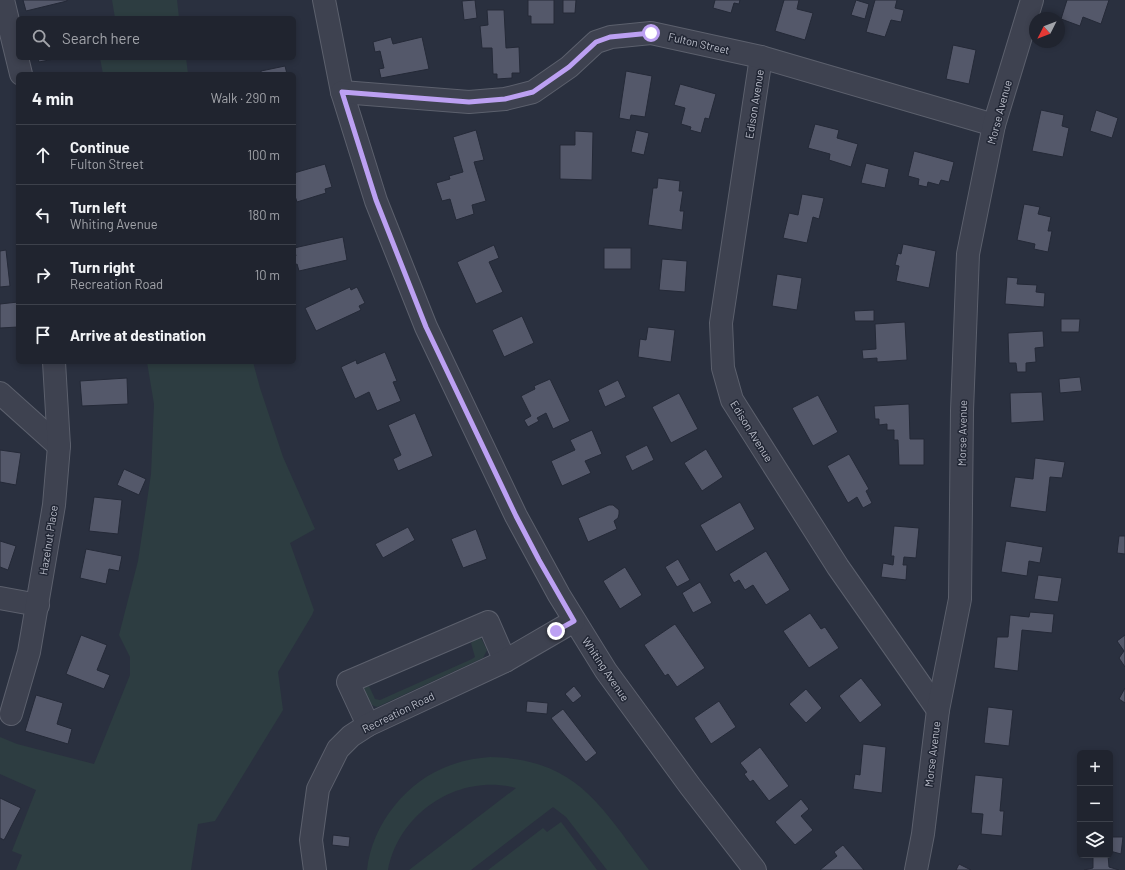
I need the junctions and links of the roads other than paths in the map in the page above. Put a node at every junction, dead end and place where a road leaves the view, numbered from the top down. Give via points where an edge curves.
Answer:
1 (3, 0) edge
2 (324, 0) edge
3 (1032, 0) edge
4 (16, 53) edge
5 (761, 57) junction
6 (18, 60) edge
7 (21, 72) edge
8 (342, 92) junction
9 (994, 125) junction
10 (54, 364) edge
11 (0, 393) edge
12 (59, 446) junction
13 (0, 598) edge
14 (38, 605) junction
15 (574, 621) junction
16 (504, 661) junction
17 (938, 710) junction
18 (11, 714) dead end
19 (368, 725) junction
20 (314, 870) edge
21 (755, 870) edge
22 (916, 870) edge

1 - 4 street
2 - 8 street, Whiting Avenue
3 - 9 street, Morse Avenue
5 - 8 street, Fulton Street via 651,33 610,37 596,42 569,67 533,92 505,99 469,102
5 - 9 street, Fulton Street
5 - 17 street, Edison Avenue via 721,323 723,368 736,407 838,567
6 - 7 street
8 - 15 street, Whiting Avenue via 376,200 426,327 516,516
9 - 17 street, Morse Avenue via 968,254 962,411 960,599
10 - 12 street, Hazelnut Place
11 - 12 street
12 - 14 street, Hazelnut Place via 54,505
13 - 14 street
14 - 18 street, Hazelnut Place via 29,652
15 - 16 street, Recreation Road
15 - 21 street, Whiting Avenue via 661,748
16 - 19 street, Recreation Road
16 - 19 street via 488,622 348,682
17 - 22 street, Morse Avenue via 923,834
19 - 20 street, Recreation Road via 351,736 338,749 318,789 311,840

